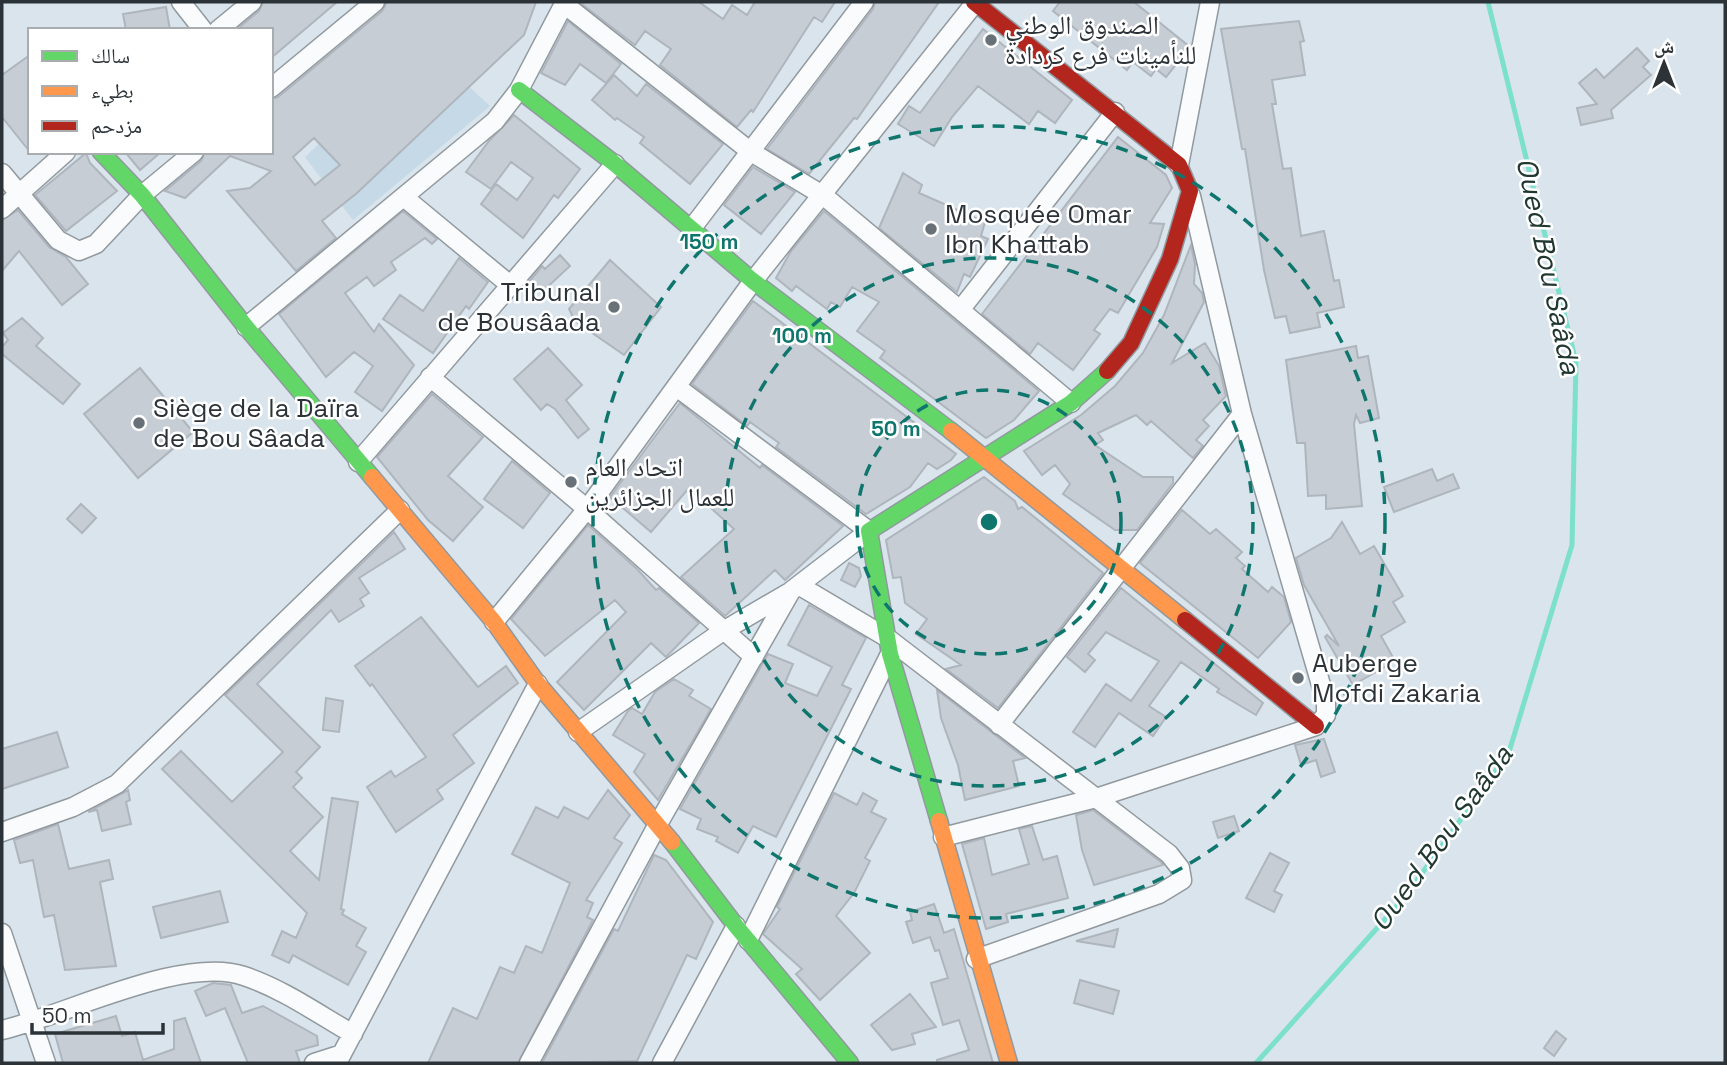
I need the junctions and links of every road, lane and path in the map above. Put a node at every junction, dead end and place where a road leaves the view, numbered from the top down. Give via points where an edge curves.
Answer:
1 (181, 2) edge
2 (252, 2) edge
3 (375, 2) edge
4 (864, 2) edge
5 (975, 2) edge
6 (1210, 2) edge
7 (564, 3) edge
8 (200, 28) edge
9 (220, 28) edge
10 (273, 86) edge
11 (519, 90) junction
12 (1115, 112) junction
13 (751, 152) junction
14 (64, 154) edge
15 (103, 154) edge
16 (192, 154) edge
17 (615, 164) junction
18 (1179, 165) junction
19 (2, 173) edge
20 (1190, 191) junction
21 (19, 194) junction
22 (142, 195) junction
23 (824, 196) junction
24 (405, 198) junction
25 (2, 209) edge
26 (692, 228) junction
27 (753, 281) junction
28 (510, 285) junction
29 (961, 309) junction
30 (246, 327) junction
31 (430, 377) junction
32 (678, 388) junction
33 (1071, 403) junction
34 (1242, 414) junction
35 (984, 456) junction
36 (358, 462) junction
37 (587, 509) junction
38 (400, 510) junction
39 (869, 531) junction
40 (1121, 569) junction
41 (796, 588) junction
42 (494, 622) junction
43 (723, 631) junction
44 (888, 645) junction
45 (754, 657) junction
46 (538, 684) junction
47 (999, 724) junction
48 (1316, 726) junction
49 (578, 732) junction
50 (1096, 798) junction
51 (658, 824) junction
52 (2, 832) edge
53 (943, 837) junction
54 (2, 933) edge
55 (742, 933) junction
56 (976, 959) junction
57 (33, 1023) junction
58 (2, 1030) edge
59 (353, 1034) junction
60 (340, 1058) edge
61 (46, 1063) edge
62 (314, 1063) edge
63 (529, 1063) edge
64 (662, 1063) edge
65 (850, 1063) edge
66 (1009, 1063) edge

1 - 8 street
2 - 9 street
3 - 10 street
4 - 13 street
5 - 12 street
5 - 23 street
6 - 18 street
7 - 11 street
7 - 13 street
11 - 17 street
11 - 24 street via 495,121
12 - 18 street
12 - 29 street
13 - 23 street
13 - 26 street
14 - 21 street
15 - 22 street
16 - 22 street
17 - 26 street
17 - 28 street
18 - 20 street
19 - 21 street
20 - 33 street via 1170,259 1131,344
20 - 34 street
21 - 22 street via 58,240 79,251 96,244
21 - 25 street
22 - 30 street
23 - 27 street
23 - 29 street
24 - 28 street
24 - 30 street
26 - 27 street
27 - 32 street
27 - 35 street
28 - 31 street
29 - 33 street
30 - 36 street
31 - 36 street
31 - 37 street
32 - 37 street
32 - 39 street
33 - 35 street
34 - 40 street
34 - 48 street via 1326,702 1326,715
35 - 39 street
35 - 40 street
36 - 38 street
37 - 42 street
37 - 43 street
38 - 42 street
38 - 52 street via 117,784 74,807
39 - 41 street
39 - 44 street
40 - 47 street
40 - 48 street
41 - 43 street
41 - 44 street
41 - 45 street
42 - 46 street
43 - 45 street
43 - 49 street
44 - 47 street
44 - 53 street
44 - 55 street
45 - 51 street
46 - 49 street
46 - 59 street
47 - 50 street
48 - 50 street
49 - 51 street
50 - 53 street
50 - 56 street via 1169,854 1180,867 1182,880 1159,894
51 - 55 street
51 - 63 street
53 - 56 street
54 - 57 street
55 - 64 street
55 - 65 street
56 - 66 street
57 - 58 street
57 - 59 street via 129,990 206,971 244,976
57 - 61 street
59 - 60 street
60 - 62 street

